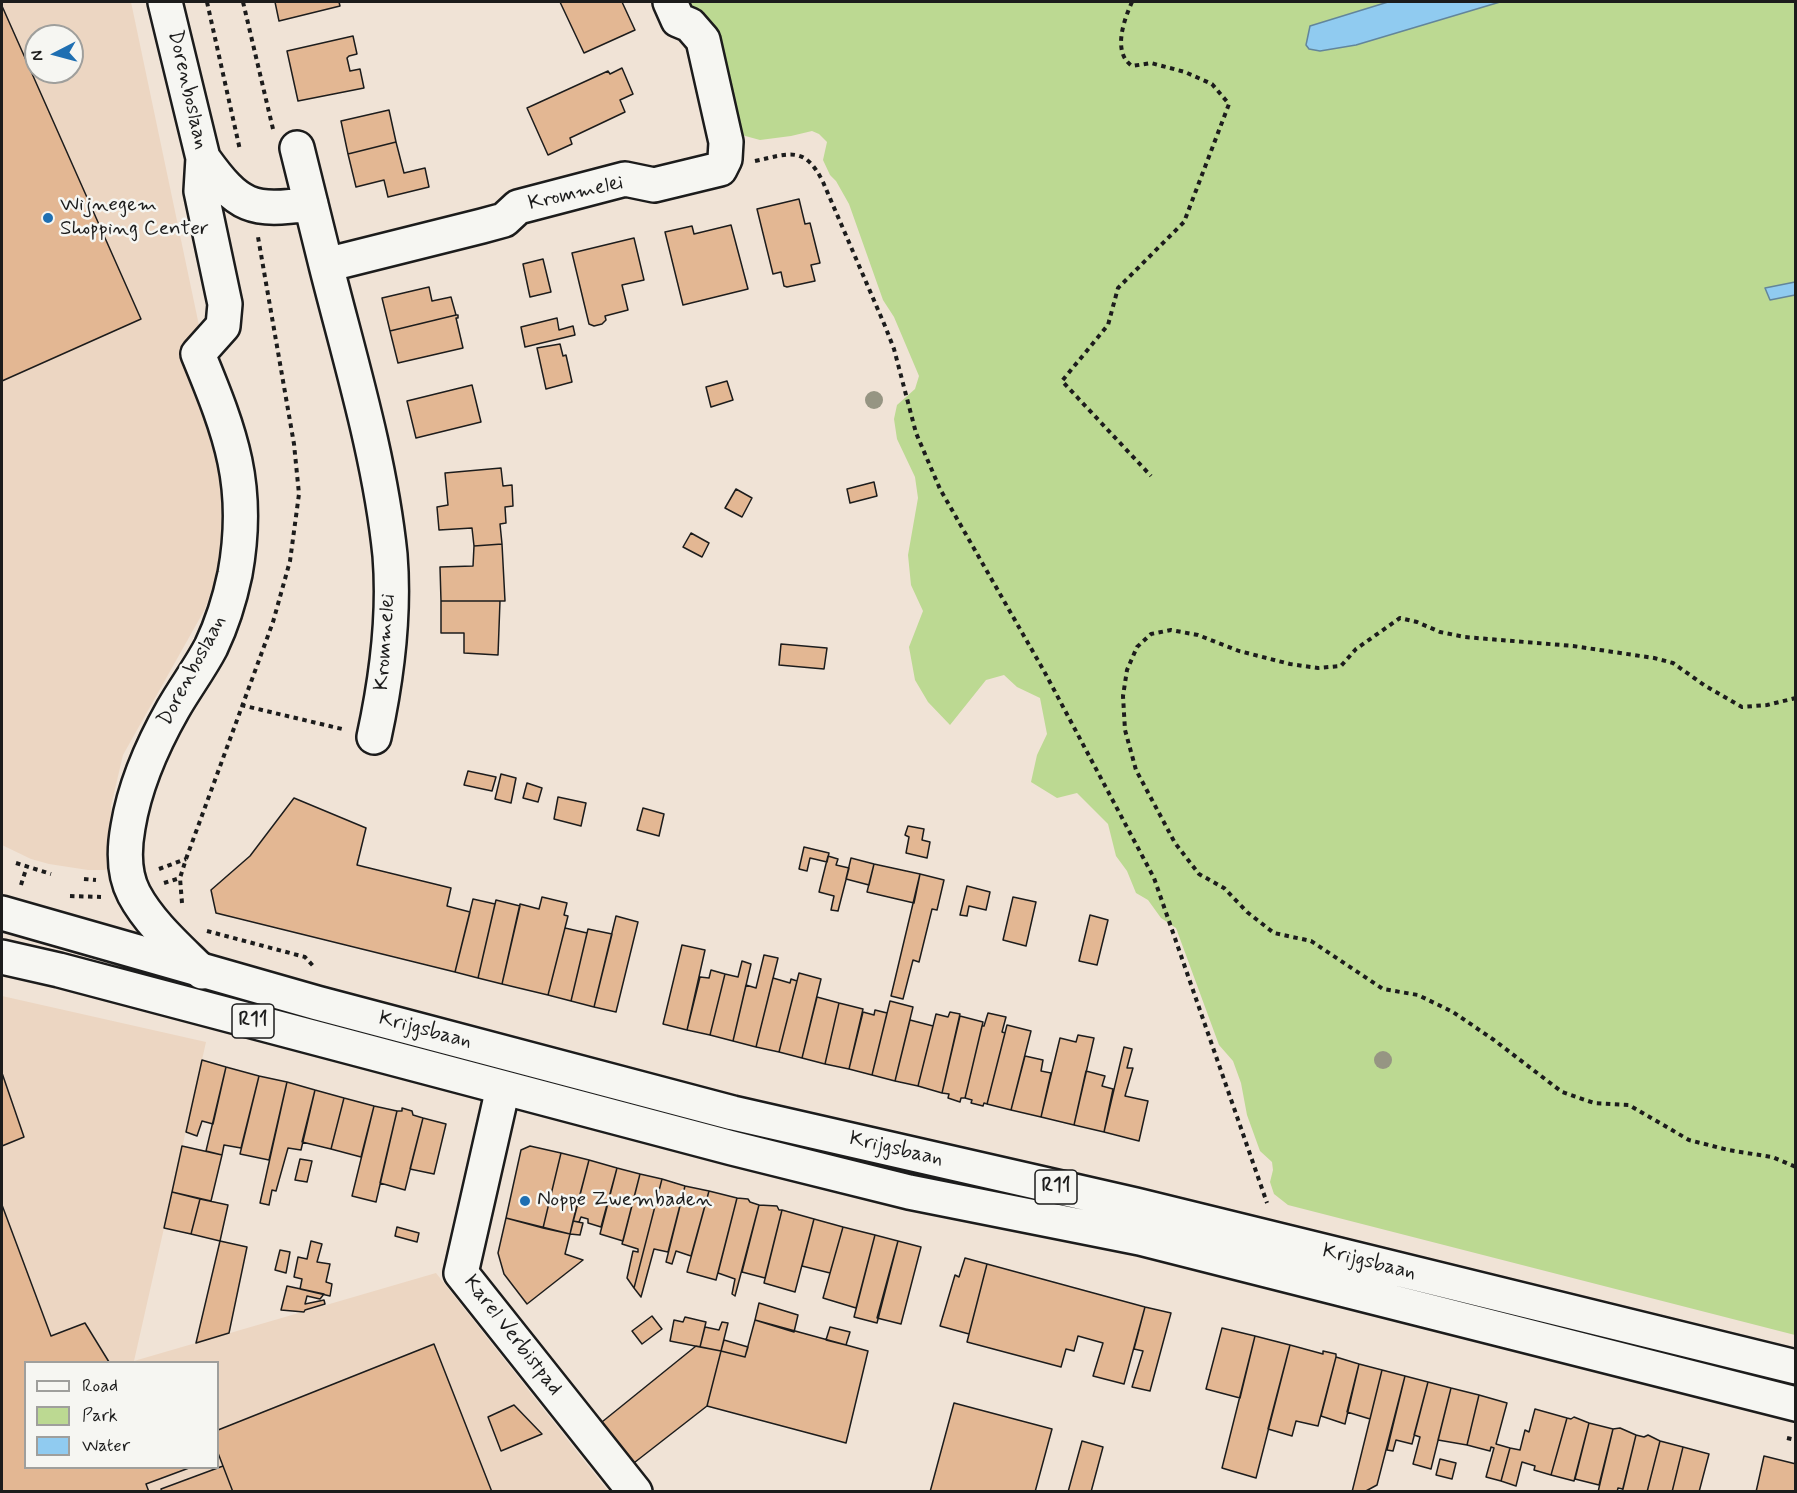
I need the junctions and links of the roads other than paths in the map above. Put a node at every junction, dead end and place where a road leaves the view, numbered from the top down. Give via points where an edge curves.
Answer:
1 (165, 2) edge
2 (670, 2) edge
3 (297, 148) road end
4 (203, 158) junction
5 (312, 204) junction
6 (327, 265) junction
7 (374, 737) road end
8 (2, 913) edge
9 (69, 931) junction
10 (2, 957) edge
11 (59, 970) junction
12 (202, 972) junction
13 (503, 1088) junction
14 (1796, 1367) edge
15 (1796, 1404) edge
16 (635, 1491) edge

1 - 4 main road, Dorenboslaan
2 - 6 main road, Krommelei via 678,20 690,25 703,40 726,142 720,169 654,185 625,179 518,207 504,220
3 - 5 main road, Krommelei
4 - 5 main road via 221,183 252,205 278,208
4 - 12 main road, Dorenboslaan via 201,191 225,304 223,326 198,354 234,450 241,524 226,610 210,648 148,758 124,849 133,893 167,938
5 - 6 main road, Krommelei
6 - 7 main road, Krommelei via 371,447 390,557 389,650
8 - 9 main road, Krijgsbaan / R11
9 - 11 main road
9 - 12 main road, Krijgsbaan / R11
10 - 11 main road, Krijgsbaan / R11
11 - 13 main road, Krijgsbaan / R11
12 - 14 main road, Krijgsbaan / R11 via 733,1113 1147,1208
13 - 15 main road, Krijgsbaan / R11 via 909,1192 1140,1238
13 - 16 main road, Karel Verbistpad via 461,1273

